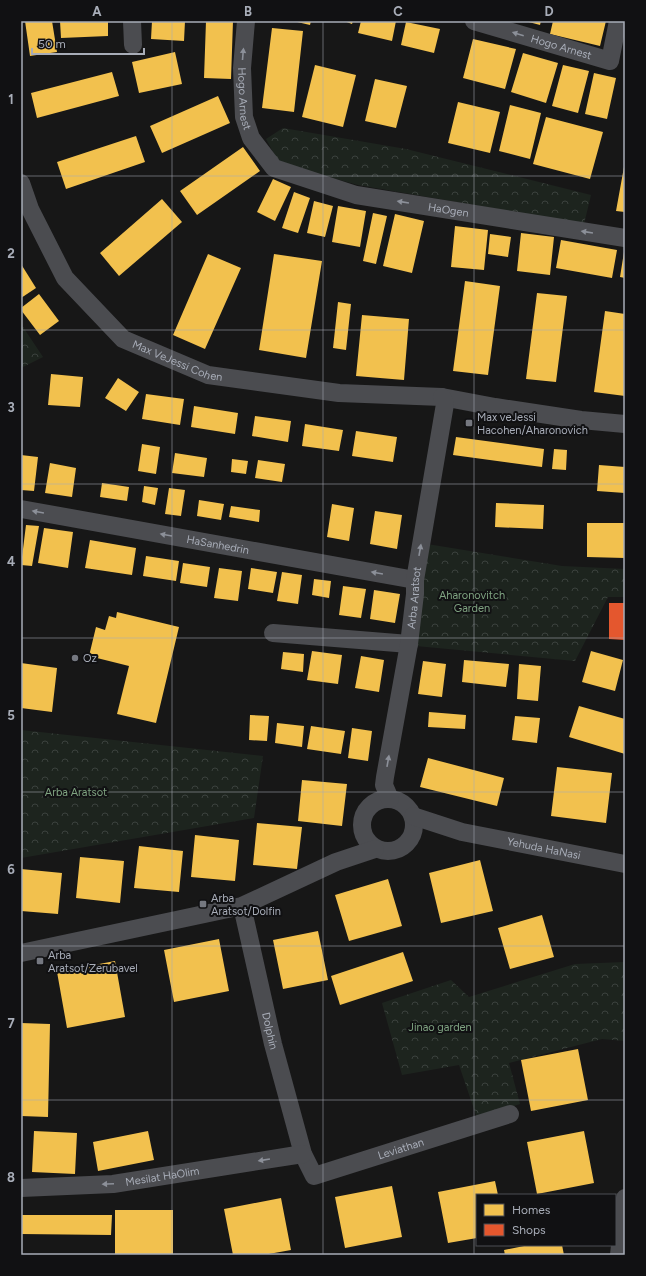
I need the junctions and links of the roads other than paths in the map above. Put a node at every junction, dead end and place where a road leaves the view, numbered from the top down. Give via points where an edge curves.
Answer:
1 (132, 21) edge
2 (246, 21) edge
3 (474, 21) edge
4 (618, 21) edge
5 (134, 45) dead end
6 (274, 168) joint
7 (21, 183) edge
8 (625, 238) edge
9 (444, 400) junction
10 (625, 424) edge
11 (21, 509) edge
12 (415, 580) junction
13 (273, 632) dead end
14 (409, 644) junction
15 (390, 799) junction
16 (413, 816) junction
17 (362, 831) junction
18 (462, 832) junction
19 (413, 834) junction
20 (375, 849) junction
21 (336, 862) junction
22 (625, 864) edge
23 (242, 906) junction
24 (21, 953) edge
25 (510, 1114) dead end
26 (302, 1154) junction
27 (21, 1188) edge
28 (625, 1198) edge
29 (619, 1255) edge

1 - 5 street
6 -> 2 street, Hogo Arnest via 251,138 244,117 242,68
4 -> 3 street, Hogo Arnest via 610,61
8 -> 6 street, HaOgen via 356,195
7 - 9 street, Max VeJessi Cohen via 30,209 65,278 123,339 208,375 339,393 397,394
9 - 10 street, Max VeJessi Cohen
12 -> 9 street, Arba Aratsot
12 -> 11 street, HaSanhedrin
12 - 14 street, Arba Aratsot
13 - 14 street
15 -> 14 street, Arba Aratsot via 384,785
15 - 16 street via 401,802
15 - 17 street via 372,804 366,811
16 - 18 street, Yehuda HaNasi
16 - 19 street
17 - 20 street via 365,839
17 - 21 street
18 - 19 street, Yehuda HaNasi
18 - 22 street, Yehuda HaNasi
19 - 20 street via 409,842 393,852
20 - 21 street
21 - 23 street
23 - 24 street
23 - 26 street, Dolphin via 273,1044
25 - 26 street, Leviathan via 314,1176
26 -> 27 street, Mesilat HaOlim via 113,1184
28 - 29 street

